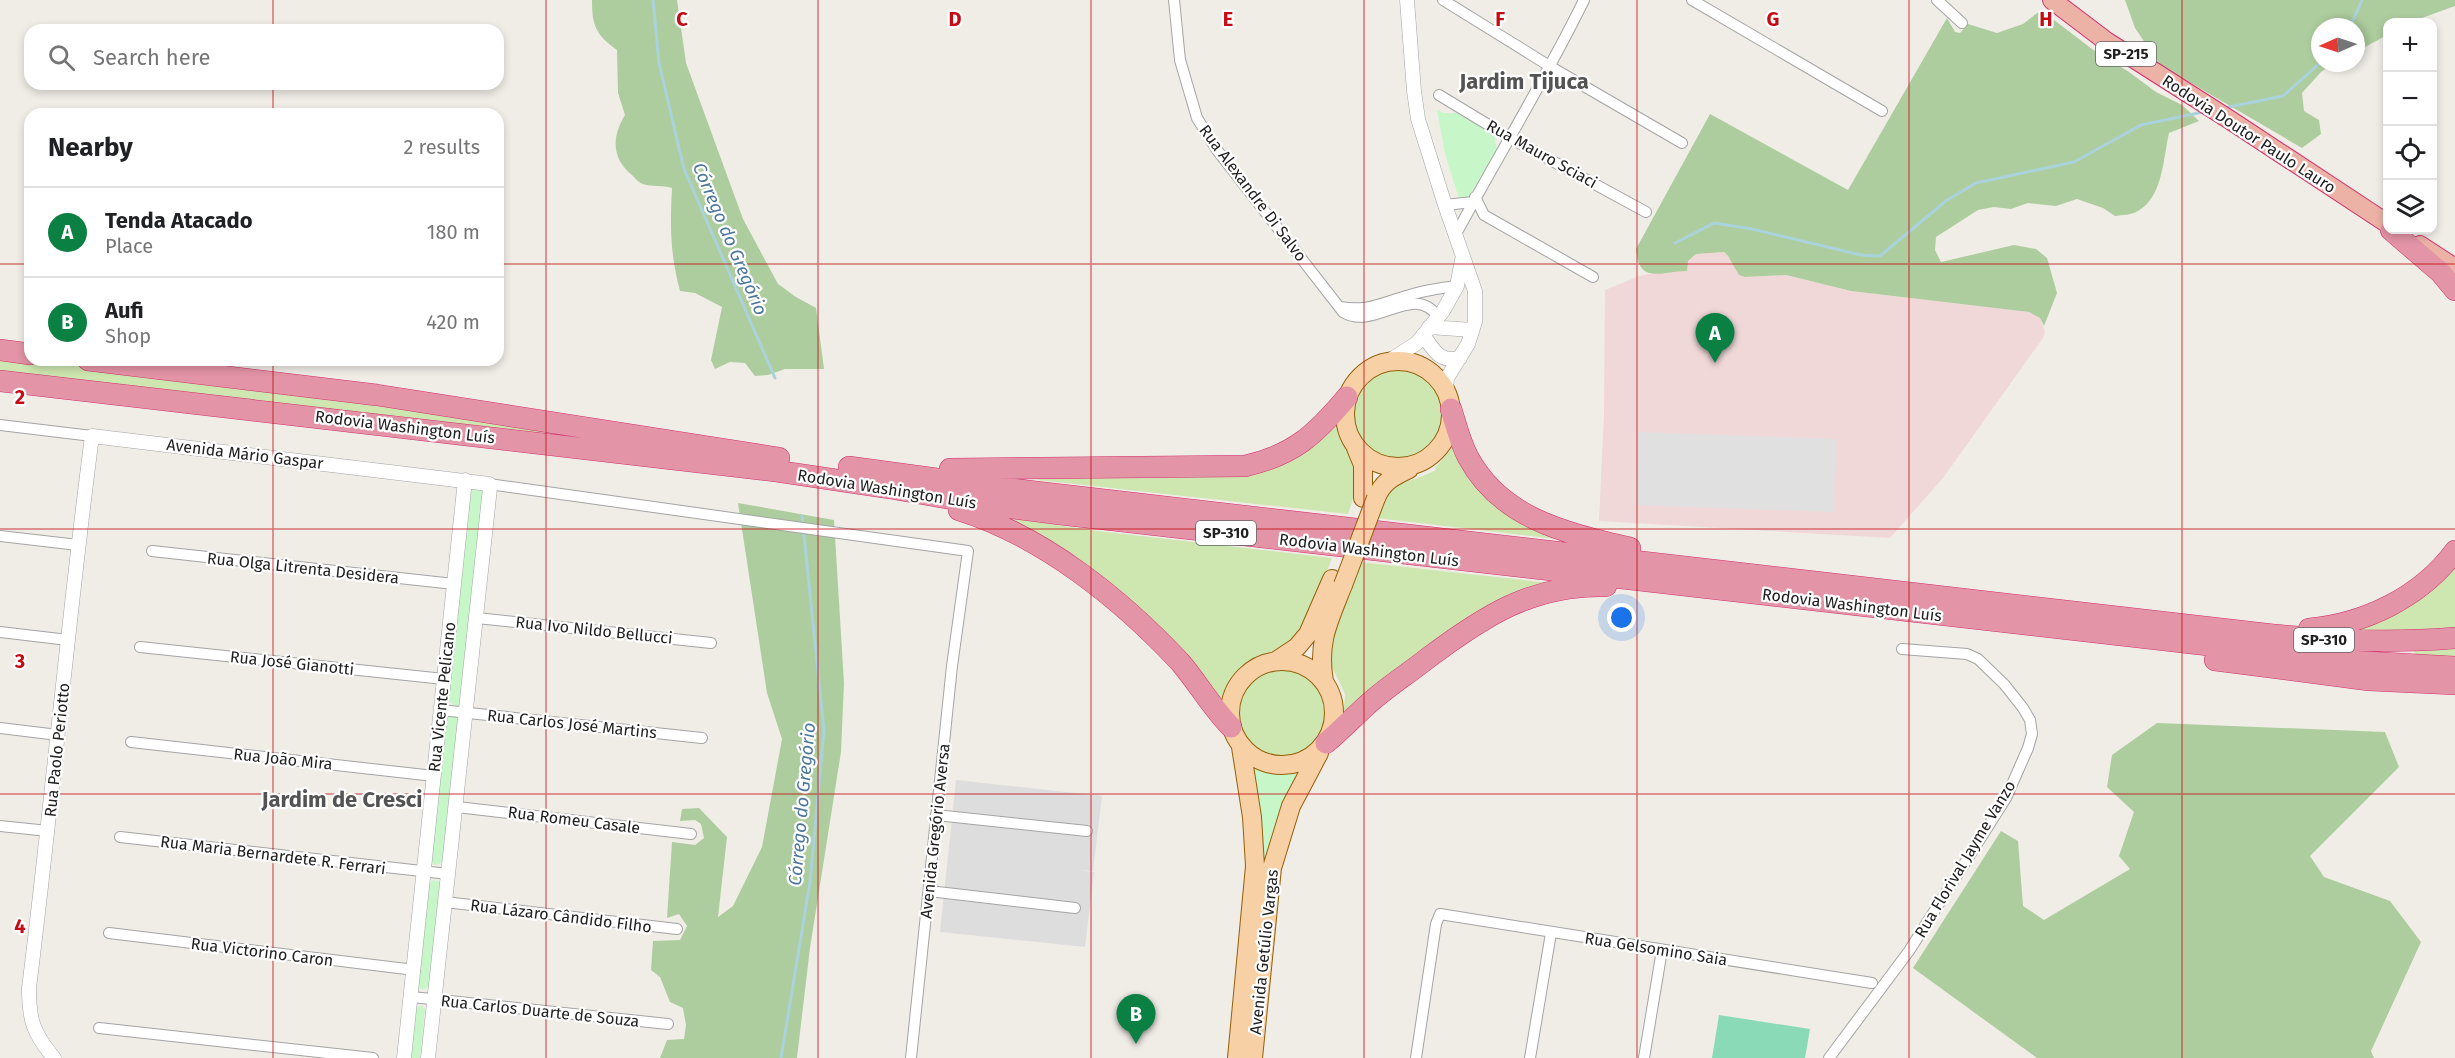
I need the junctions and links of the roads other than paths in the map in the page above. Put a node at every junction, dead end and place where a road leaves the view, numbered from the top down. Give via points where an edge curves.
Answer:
1 (1174, 0) edge
2 (1407, 0) edge
3 (1443, 0) edge
4 (1584, 0) edge
5 (1692, 0) edge
6 (1937, 0) edge
7 (2052, 0) edge
8 (1706, 3) edge
9 (1962, 23) dead end
10 (1551, 67) junction
11 (1439, 95) dead end
12 (1882, 111) dead end
13 (1510, 138) junction
14 (1682, 143) dead end
15 (1474, 200) junction
16 (1445, 205) junction
17 (1646, 212) dead end
18 (2383, 223) edge
19 (1456, 234) junction
20 (2396, 234) edge
21 (2402, 234) edge
22 (2421, 246) joint
23 (1462, 255) junction
24 (2455, 266) edge
25 (1593, 278) dead end
26 (1457, 286) junction
27 (2455, 290) edge
28 (1476, 305) junction
29 (1339, 307) junction
30 (1430, 326) junction
31 (1472, 330) junction
32 (0, 350) edge
33 (24, 353) edge
34 (1460, 358) junction
35 (1389, 361) junction
36 (138, 366) edge
37 (0, 381) edge
38 (1347, 397) junction
39 (1449, 400) junction
40 (0, 425) edge
41 (92, 436) junction
42 (1354, 444) junction
43 (1419, 463) junction
44 (822, 464) junction
45 (465, 480) junction
46 (489, 484) junction
47 (890, 488) junction
48 (1369, 498) junction
49 (0, 536) edge
50 (78, 545) junction
51 (152, 551) dead end
52 (2455, 551) edge
53 (1720, 570) junction
54 (1338, 582) junction
55 (454, 584) junction
56 (1730, 591) junction
57 (477, 618) junction
58 (1984, 621) junction
59 (2194, 626) junction
60 (0, 632) edge
61 (2455, 638) edge
62 (68, 640) junction
63 (711, 643) dead end
64 (140, 647) dead end
65 (1902, 649) dead end
66 (1276, 661) junction
67 (2455, 667) edge
68 (444, 679) junction
69 (1324, 681) junction
70 (2455, 684) edge
71 (441, 710) junction
72 (467, 713) junction
73 (1231, 727) junction
74 (0, 728) edge
75 (58, 735) junction
76 (702, 738) dead end
77 (131, 742) dead end
78 (1324, 746) junction
79 (1241, 747) junction
80 (435, 776) junction
81 (456, 807) junction
82 (936, 815) junction
83 (0, 826) edge
84 (48, 831) junction
85 (1087, 831) dead end
86 (691, 834) dead end
87 (120, 837) dead end
88 (425, 873) junction
89 (448, 874) junction
90 (929, 891) junction
91 (445, 902) junction
92 (1075, 908) dead end
93 (677, 929) dead end
94 (109, 933) dead end
95 (1551, 933) junction
96 (1662, 950) junction
97 (415, 970) junction
98 (1872, 983) dead end
99 (412, 997) junction
100 (435, 999) junction
101 (668, 1024) dead end
102 (99, 1029) dead end
103 (54, 1058) edge
104 (373, 1058) edge
105 (404, 1058) edge
106 (428, 1058) edge
107 (911, 1058) edge
108 (1237, 1058) edge
109 (1253, 1058) edge
110 (1416, 1058) edge
111 (1530, 1058) edge
112 (1644, 1058) edge
113 (1829, 1058) edge

1 - 29 street, Rua Alexandre Di Salvo via 1180,60 1197,118 1238,178
2 - 16 street via 1418,119
3 - 10 street
4 - 10 street
5 - 8 street
6 - 9 street
7 - 18 highway, Rodovia Doutor Paulo Lauro / SP-215 via 2106,41
8 - 12 street
10 - 13 street
10 - 14 street
11 - 13 street, Rua Mauro Sciaci
13 - 15 street
13 - 17 street, Rua Mauro Sciaci
15 - 16 street
15 - 19 street
15 - 25 street via 1484,215
16 - 19 street
19 - 23 street
20 - 27 highway
21 - 22 highway
22 - 24 highway
23 - 26 street
23 - 28 street
26 - 28 street
26 - 29 street via 1407,295 1366,309
26 - 30 street
28 - 31 street
29 - 30 street via 1346,315 1363,317 1419,303 1431,307
30 - 31 street
30 - 34 street via 1435,354 1446,359
30 - 35 street via 1417,343
31 - 34 street
32 - 33 highway
34 - 39 street via 1447,378
35 - 38 main road via 1363,373
35 - 39 main road via 1423,366 1437,377
36 - 44 highway, Rodovia Washington Luís / SP-310 via 377,395
37 - 47 highway, Rodovia Washington Luís / SP-310 via 611,451
38 - 42 main road via 1346,421
38 - 44 highway via 1323,426 1295,449 1245,466 932,469
39 - 43 main road via 1449,429 1440,447
39 - 53 highway via 1467,455 1477,472 1489,489 1521,513 1560,531
40 - 41 street, Avenida Mário Gaspar
41 - 45 street, Avenida Mário Gaspar
41 - 50 street, Rua Paolo Periotto
42 - 43 main road via 1366,457 1383,465
42 - 48 main road via 1363,465
43 - 48 main road via 1388,479
44 - 53 highway, Rodovia Washington Luís / SP-310
45 - 46 street, Avenida Mário Gaspar
45 - 55 street, Rua Vicente Pelicano
46 - 57 street, Rua Vicente Pelicano
46 - 82 street, Avenida Gregório Aversa via 968,551
47 - 56 highway, Rodovia Washington Luís / SP-310 via 1037,511
47 - 73 highway via 974,514 1074,569 1158,640
48 - 54 main road, bridge
49 - 50 street
50 - 62 street, Rua Paolo Periotto
51 - 55 street, Rua Olga Litrenta Desidera
52 - 59 highway via 2426,581 2392,604 2338,625 2287,630
53 - 59 highway, Rodovia Washington Luís / SP-310
54 - 66 main road via 1308,634
54 - 69 main road via 1323,636
55 - 68 street, Rua Vicente Pelicano
56 - 58 highway, Rodovia Washington Luís / SP-310
56 - 78 highway via 1594,586 1517,601 1457,636 1367,705
57 - 63 street, Rua Ivo Nildo Bellucci
57 - 72 street, Rua Vicente Pelicano
58 - 67 highway, Rodovia Washington Luís / SP-310 via 2348,661
58 - 70 highway via 2260,667 2369,680
59 - 61 highway, Rodovia Washington Luís / SP-310 via 2352,642
60 - 62 street
62 - 75 street, Rua Paolo Periotto
64 - 68 street, Rua José Gianotti
65 - 113 street, Rua Florival Jayme Vanzo via 1967,654 1978,659 2023,708 2032,734 2006,798 1909,951
66 - 69 main road via 1303,665
66 - 73 main road via 1259,665 1234,691
68 - 71 street, Rua Vicente Pelicano
69 - 78 main road via 1335,712 1333,728
71 - 72 street, Rua Carlos José Martins
71 - 80 street, Rua Vicente Pelicano
72 - 76 street, Rua Carlos José Martins
72 - 81 street, Rua Vicente Pelicano
73 - 79 main road
74 - 75 street
75 - 84 street, Rua Paolo Periotto
77 - 80 street, Rua João Mira
78 - 79 main road via 1307,760 1290,766 1255,759
78 - 109 main road, Avenida Getúlio Vargas via 1291,806 1272,868
79 - 108 main road, Avenida Getúlio Vargas via 1256,866
80 - 88 street, Rua Vicente Pelicano
81 - 86 street, Rua Romeu Casale
81 - 89 street, Rua Vicente Pelicano
82 - 85 street
82 - 90 street, Avenida Gregório Aversa
83 - 84 street
84 - 103 street, Rua Paolo Periotto via 29,1010 38,1039
87 - 88 street, Rua Maria Bernardete R. Ferrari
88 - 89 street, Rua Maria Bernardete R. Ferrari
88 - 97 street, Rua Vicente Pelicano
89 - 91 street, Rua Vicente Pelicano
90 - 92 street
90 - 107 street, Avenida Gregório Aversa
91 - 93 street, Rua Lázaro Cândido Filho
91 - 100 street, Rua Vicente Pelicano
94 - 97 street, Rua Victorino Caron
95 - 96 street, Rua Gelsomino Saia
95 - 110 street, Rua Gelsomino Saia via 1440,914
95 - 111 street
96 - 98 street, Rua Gelsomino Saia
96 - 112 street
97 - 99 street, Rua Vicente Pelicano
99 - 100 street, Rua Carlos Duarte de Souza
99 - 105 street, Rua Vicente Pelicano
100 - 101 street, Rua Carlos Duarte de Souza
100 - 106 street, Rua Vicente Pelicano
102 - 104 street

